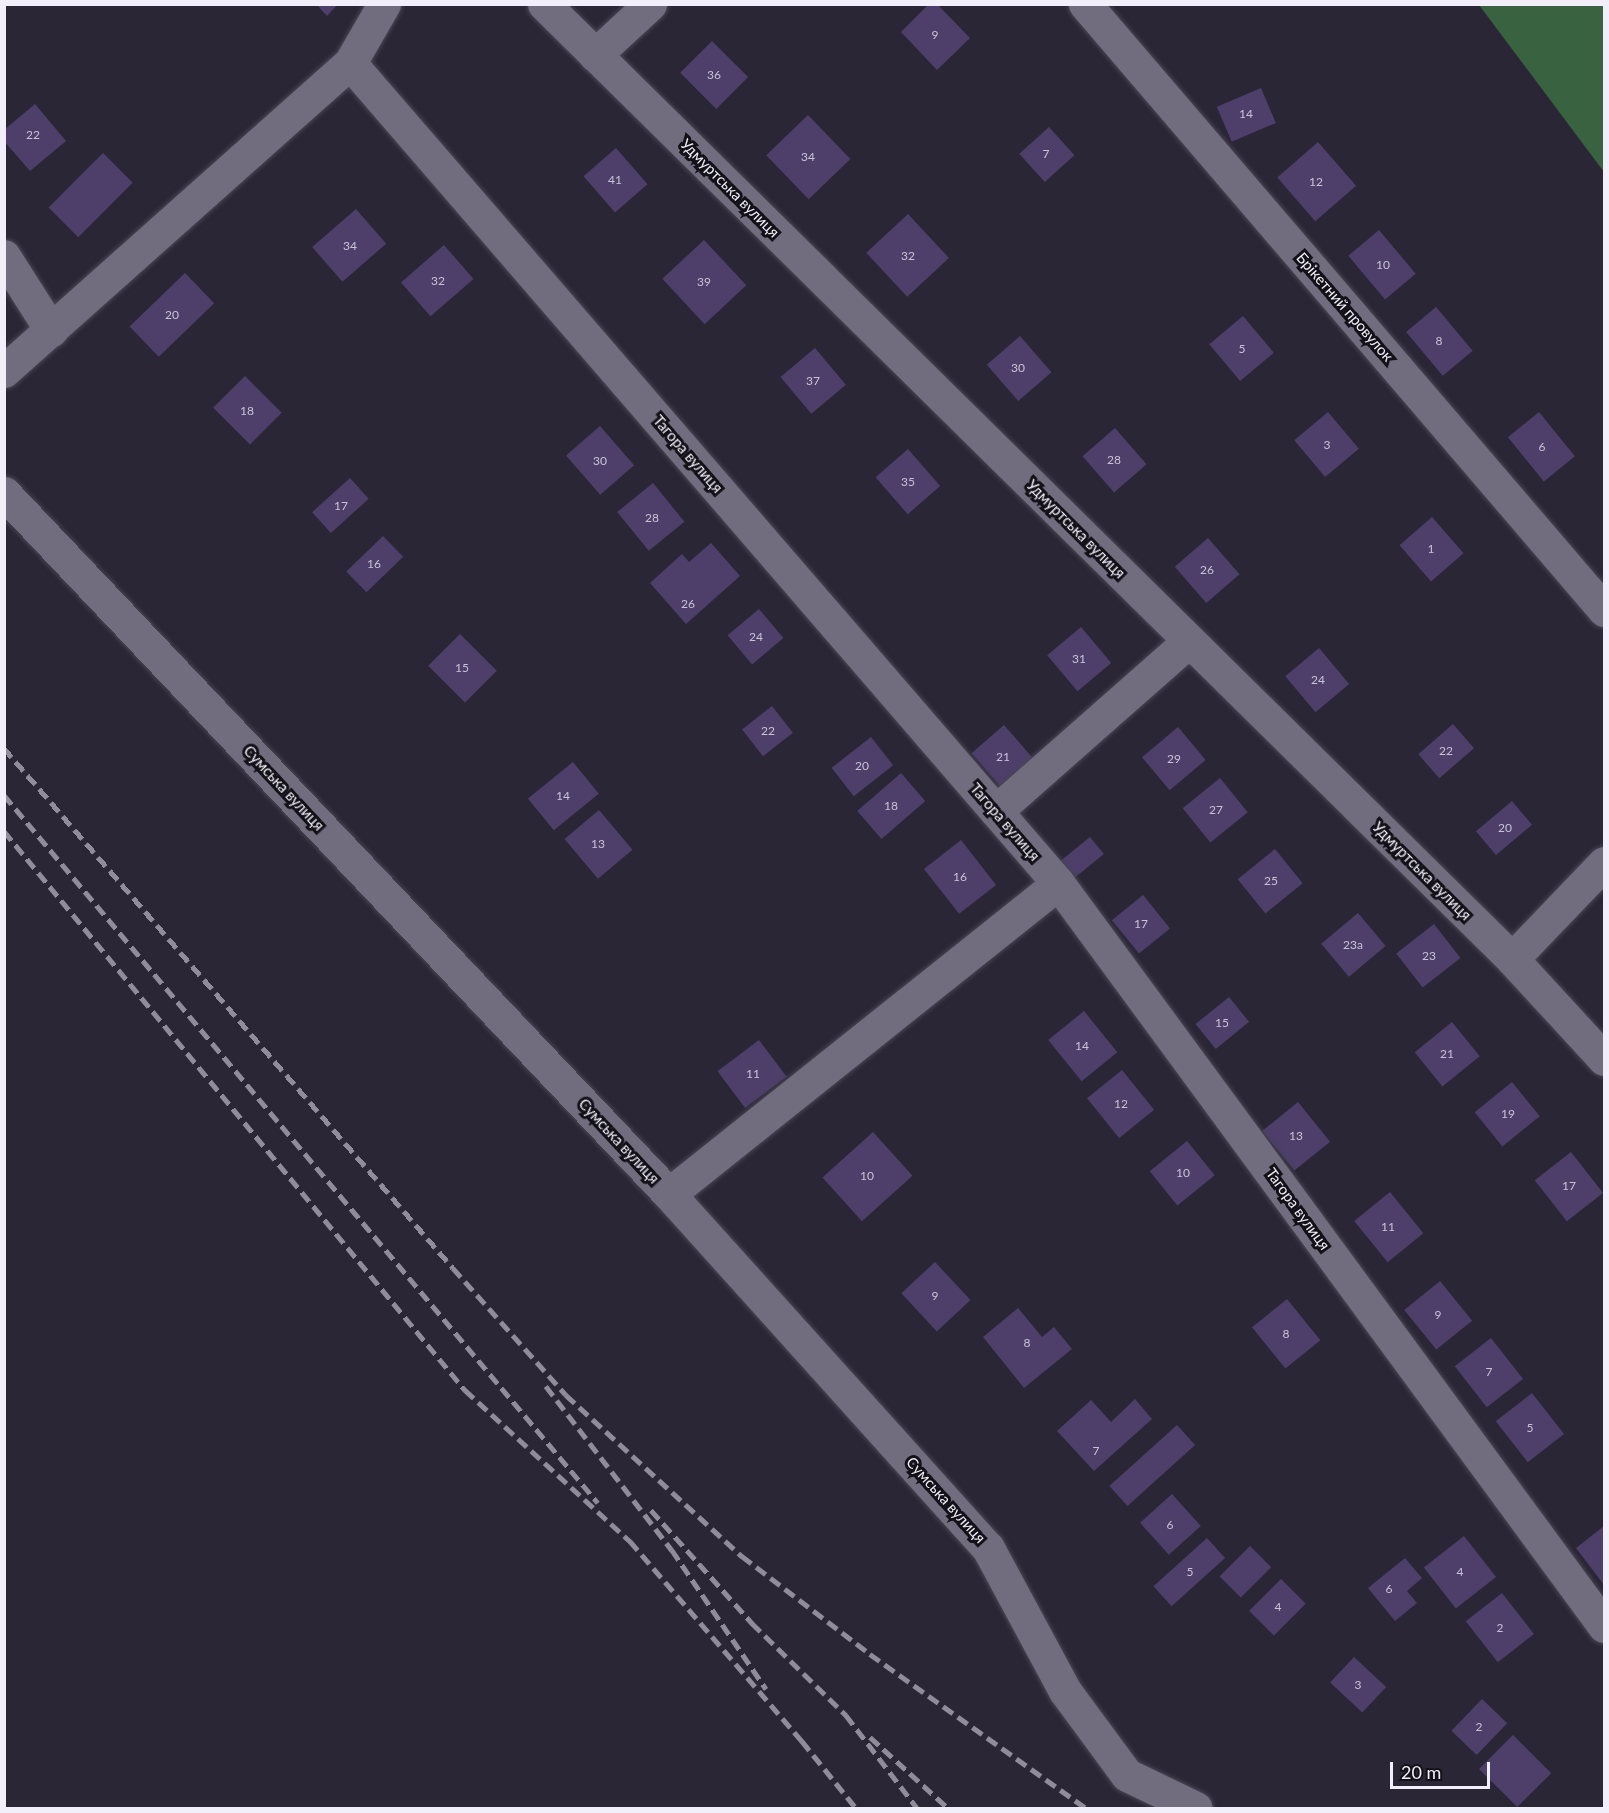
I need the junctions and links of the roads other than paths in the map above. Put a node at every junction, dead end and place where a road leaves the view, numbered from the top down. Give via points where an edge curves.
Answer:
1 (384, 4) edge
2 (544, 4) edge
3 (650, 4) edge
4 (1085, 4) edge
5 (595, 55) junction
6 (350, 63) junction
7 (4, 256) edge
8 (51, 330) junction
9 (4, 371) edge
10 (4, 493) edge
11 (1605, 610) edge
12 (1189, 641) junction
13 (996, 811) junction
14 (1605, 864) edge
15 (1058, 883) junction
16 (1512, 959) junction
17 (1605, 1059) edge
18 (669, 1194) junction
19 (1605, 1626) edge
20 (1196, 1809) edge

1 - 6 street
2 - 5 street, Удмуртська вулиця
3 - 5 street
4 - 11 street, Брiкетний провулок
5 - 12 street, Удмуртська вулиця
6 - 8 street
6 - 13 street, Тагора вулиця
7 - 8 street
8 - 9 street
10 - 18 street, Сумська вулиця
12 - 13 street
12 - 16 street, Удмуртська вулиця
13 - 15 street, Тагора вулиця
14 - 16 street
15 - 18 street
15 - 19 street, Тагора вулиця
16 - 17 street, Удмуртська вулиця
18 - 20 street, Сумська вулиця via 988,1548 1065,1691 1127,1775

